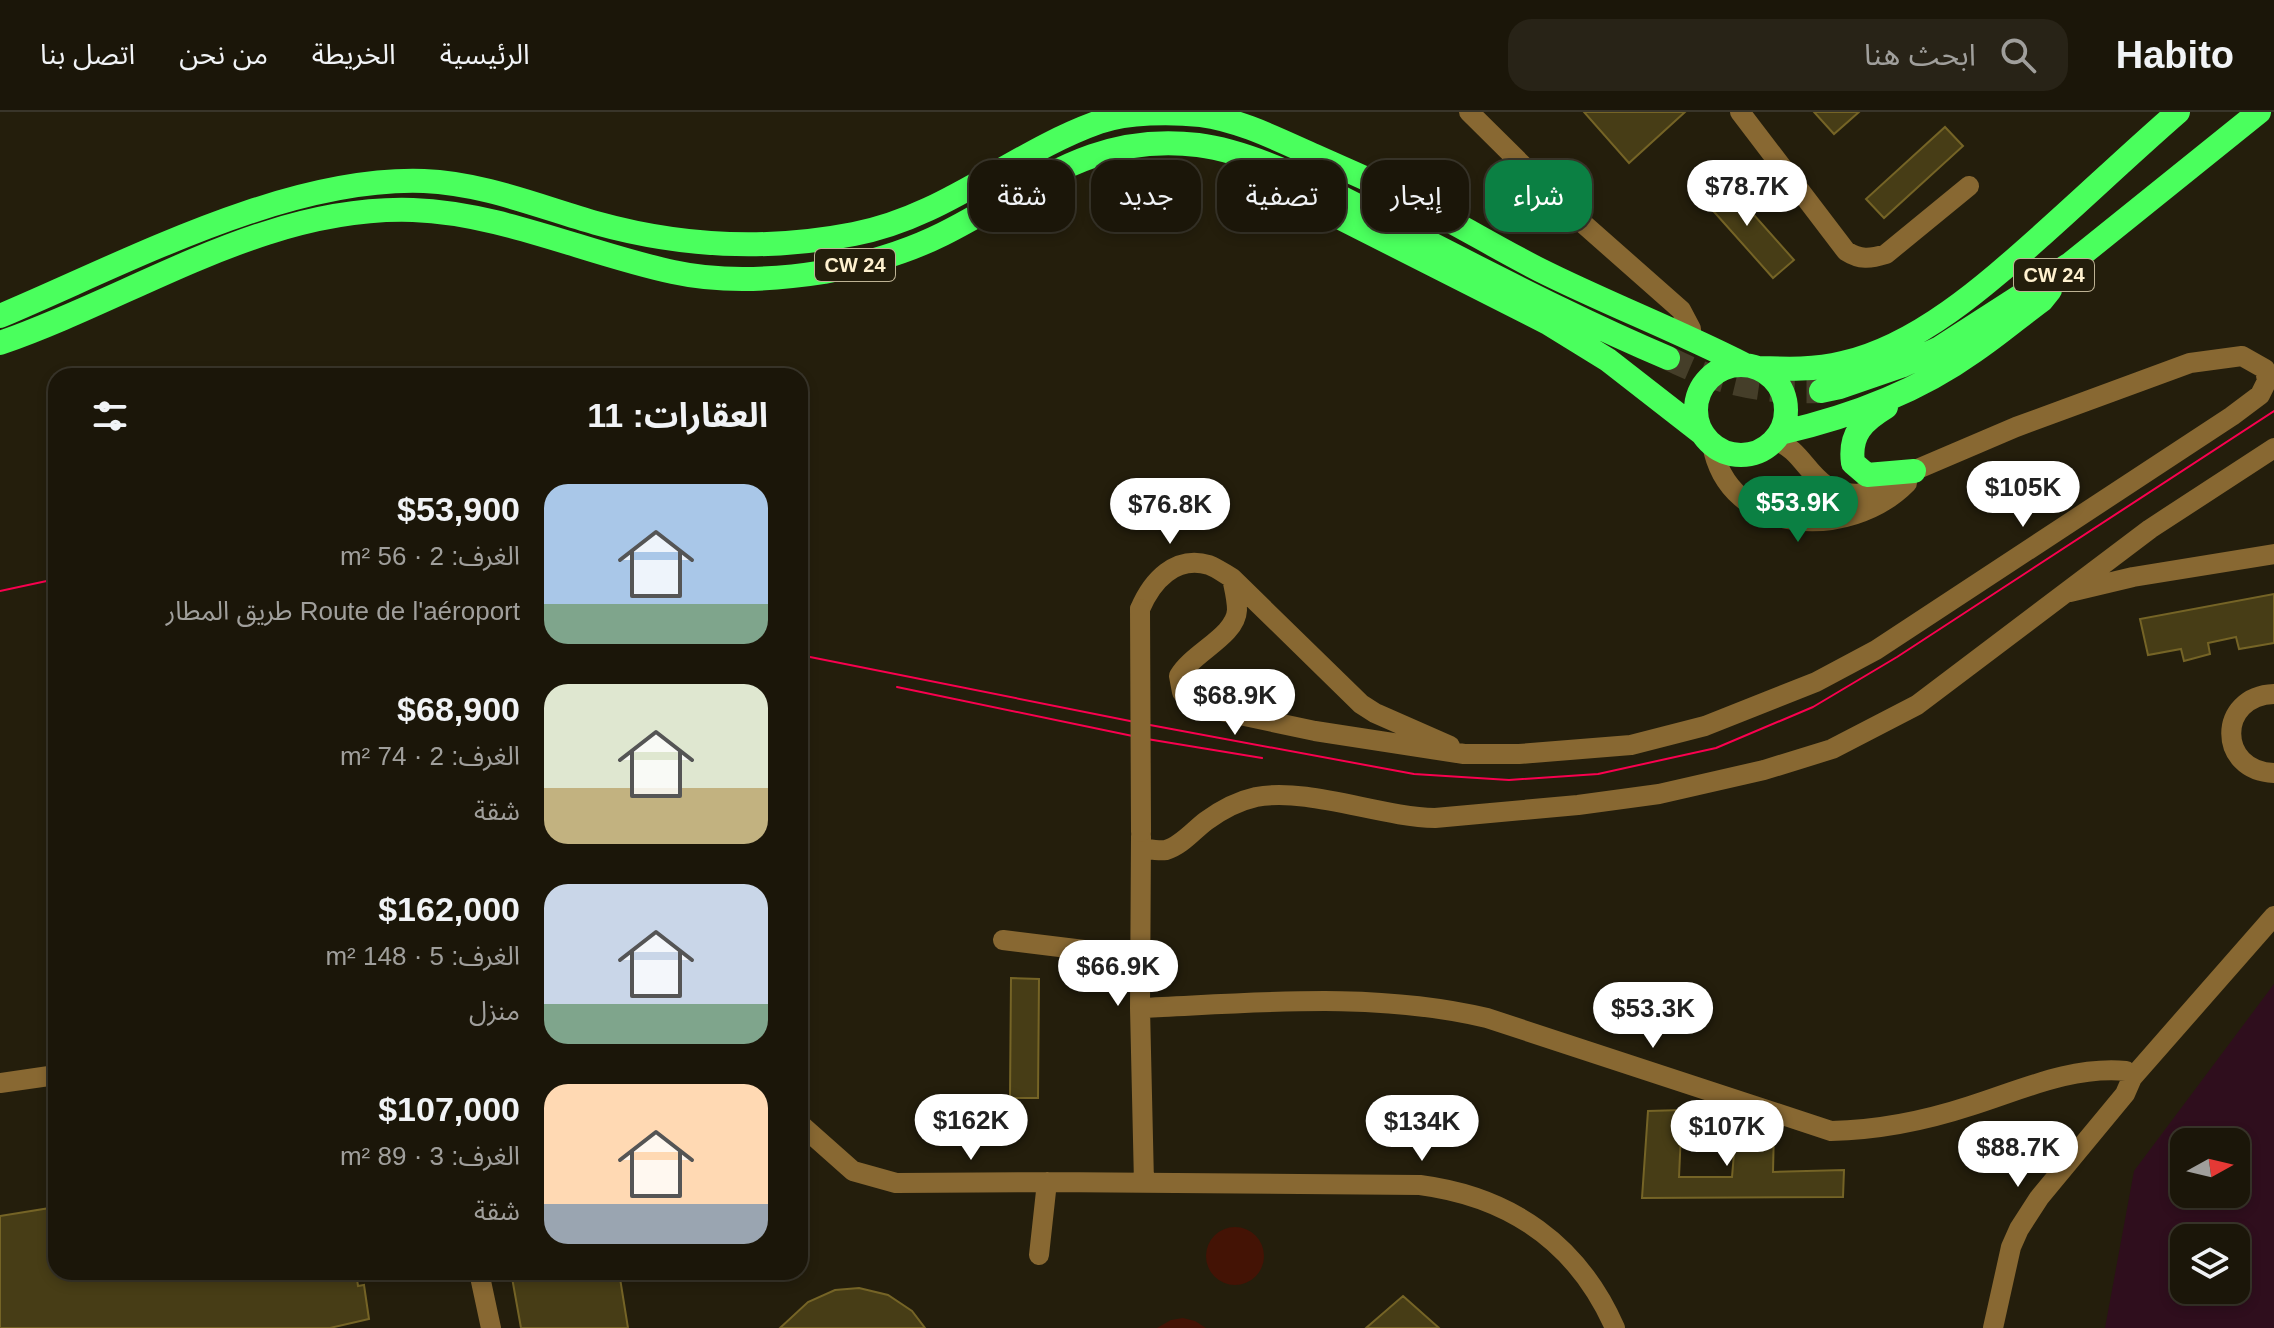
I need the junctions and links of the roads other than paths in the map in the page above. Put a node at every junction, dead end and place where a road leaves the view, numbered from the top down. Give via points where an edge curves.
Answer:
1 (1469, 112) edge
2 (1740, 112) edge
3 (2178, 112) edge
4 (2259, 112) edge
5 (1135, 114) edge
6 (1246, 157) junction
7 (1969, 186) dead end
8 (2070, 264) junction
9 (0, 316) edge
10 (1690, 339) junction
11 (0, 343) edge
12 (1668, 358) tunnel mouth
13 (1750, 366) junction
14 (1927, 380) junction
15 (1821, 391) tunnel mouth
16 (1777, 437) junction
17 (1708, 439) junction
18 (2274, 448) edge
19 (1853, 463) junction
20 (1914, 471) junction
21 (1850, 494) junction
22 (1845, 517) junction
23 (2274, 554) edge
24 (1232, 578) junction
25 (2063, 594) junction
26 (2274, 694) edge
27 (1464, 754) junction
28 (2274, 773) edge
29 (1141, 840) junction
30 (2274, 916) edge
31 (1003, 940) dead end
32 (1141, 957) junction
33 (1140, 1008) junction
34 (48, 1076) edge
35 (2132, 1078) junction
36 (0, 1083) edge
37 (808, 1131) edge
38 (1047, 1182) junction
39 (1144, 1183) junction
40 (1039, 1255) dead end
41 (481, 1280) edge
42 (491, 1328) edge
43 (1615, 1328) edge
44 (1993, 1328) edge

1 - 10 street via 1570,212 1681,310
2 - 7 street via 1846,251 1857,258 1886,254
3 - 13 highway, CW 24 via 2006,267 1928,325 1845,363
4 - 8 highway, CW 24
5 - 9 highway, CW 24 via 1104,120 911,218 860,233 767,246 702,244 603,225 451,184 382,183 330,189 266,207
5 - 10 highway, CW 24 via 1207,115 1280,140
6 - 11 highway, CW 24 via 1198,145 1148,142 1106,150 1059,168 914,247 872,262 770,279 676,273 524,230 418,210 328,217 230,246
6 - 12 highway, CW 24 via 1339,196
6 - 17 highway, CW 24 via 1311,203 1559,330 1608,360
8 - 14 highway, CW 24 via 2042,300
8 - 15 highway, CW 24 via 1938,349
10 - 13 highway, CW 24
13 - 16 highway via 1781,388 1785,418
13 - 17 highway via 1729,366 1706,381 1696,407
14 - 16 highway, CW 24
14 - 19 highway via 1860,427 1853,438
16 - 17 highway via 1763,449 1737,455
16 - 21 street via 1814,477
17 - 22 street via 1719,471 1751,504 1804,522
18 - 25 street
19 - 20 highway via 1867,475
19 - 21 street
20 - 21 street
20 - 22 street via 1889,497
20 - 27 street via 2190,363 2242,356 2265,369 2267,381 2260,395 2232,416 1927,617 1816,682 1735,716 1631,745
21 - 22 street
23 - 25 street
24 - 27 street via 1361,704
24 - 27 street via 1234,623 1179,676 1182,692 1191,701 1269,722
24 - 29 street, bridge via 1210,566 1179,566 1160,576 1140,609
25 - 29 street via 1917,705 1843,744 1778,767 1659,794 1435,818 1304,798 1259,797 1226,808 1166,850
26 - 28 street via 2248,701 2239,710 2231,735 2240,759
29 - 32 street
30 - 35 street
31 - 32 street
32 - 33 street
33 - 35 street via 1369,1001 1442,1007 1831,1131 1906,1123 2086,1071 2126,1071
33 - 39 street
34 - 36 street
35 - 44 street via 2019,1229
37 - 38 street via 853,1171 896,1183
38 - 39 street
38 - 40 street
39 - 43 street via 1420,1185 1472,1195 1517,1216 1561,1248 1582,1270
41 - 42 street

